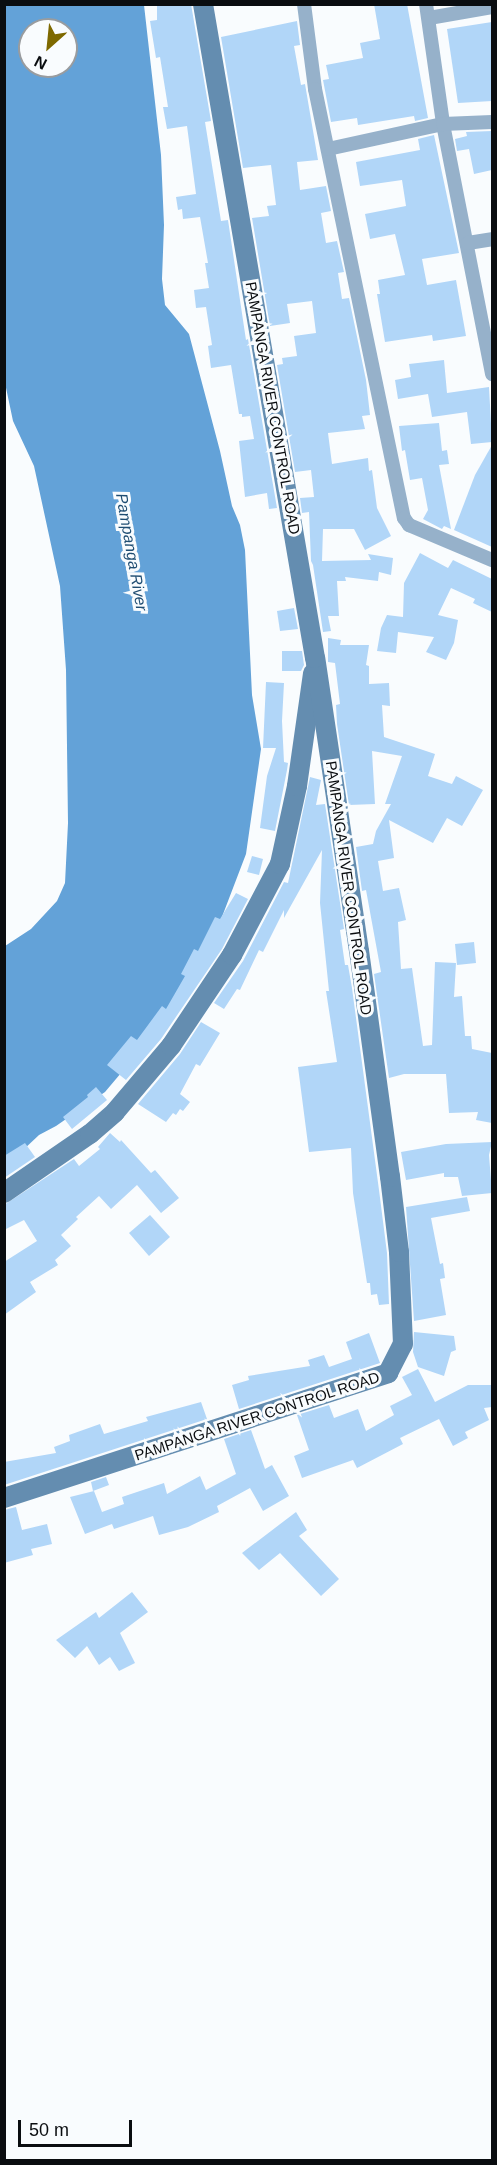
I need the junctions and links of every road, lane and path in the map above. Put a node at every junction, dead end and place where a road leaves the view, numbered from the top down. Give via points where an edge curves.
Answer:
1 (203, 4) edge
2 (304, 4) edge
3 (492, 7) edge
4 (428, 11) edge
5 (492, 122) edge
6 (443, 124) junction
7 (328, 148) junction
8 (492, 238) edge
9 (468, 243) junction
10 (492, 374) edge
11 (492, 560) edge
12 (315, 658) junction
13 (4, 1193) edge
14 (4, 1498) edge

1 - 12 main road, PAMPANGA RIVER CONTROL ROAD
2 - 7 street via 315,89
3 - 4 street
4 - 6 street
5 - 6 street
6 - 7 street
6 - 9 street
7 - 11 street via 404,518 409,525
8 - 9 street
9 - 10 street
12 - 13 main road via 297,786 280,864 232,955 171,1046 115,1112 90,1134
12 - 14 main road, PAMPANGA RIVER CONTROL ROAD via 390,1177 399,1252 403,1344 388,1373

